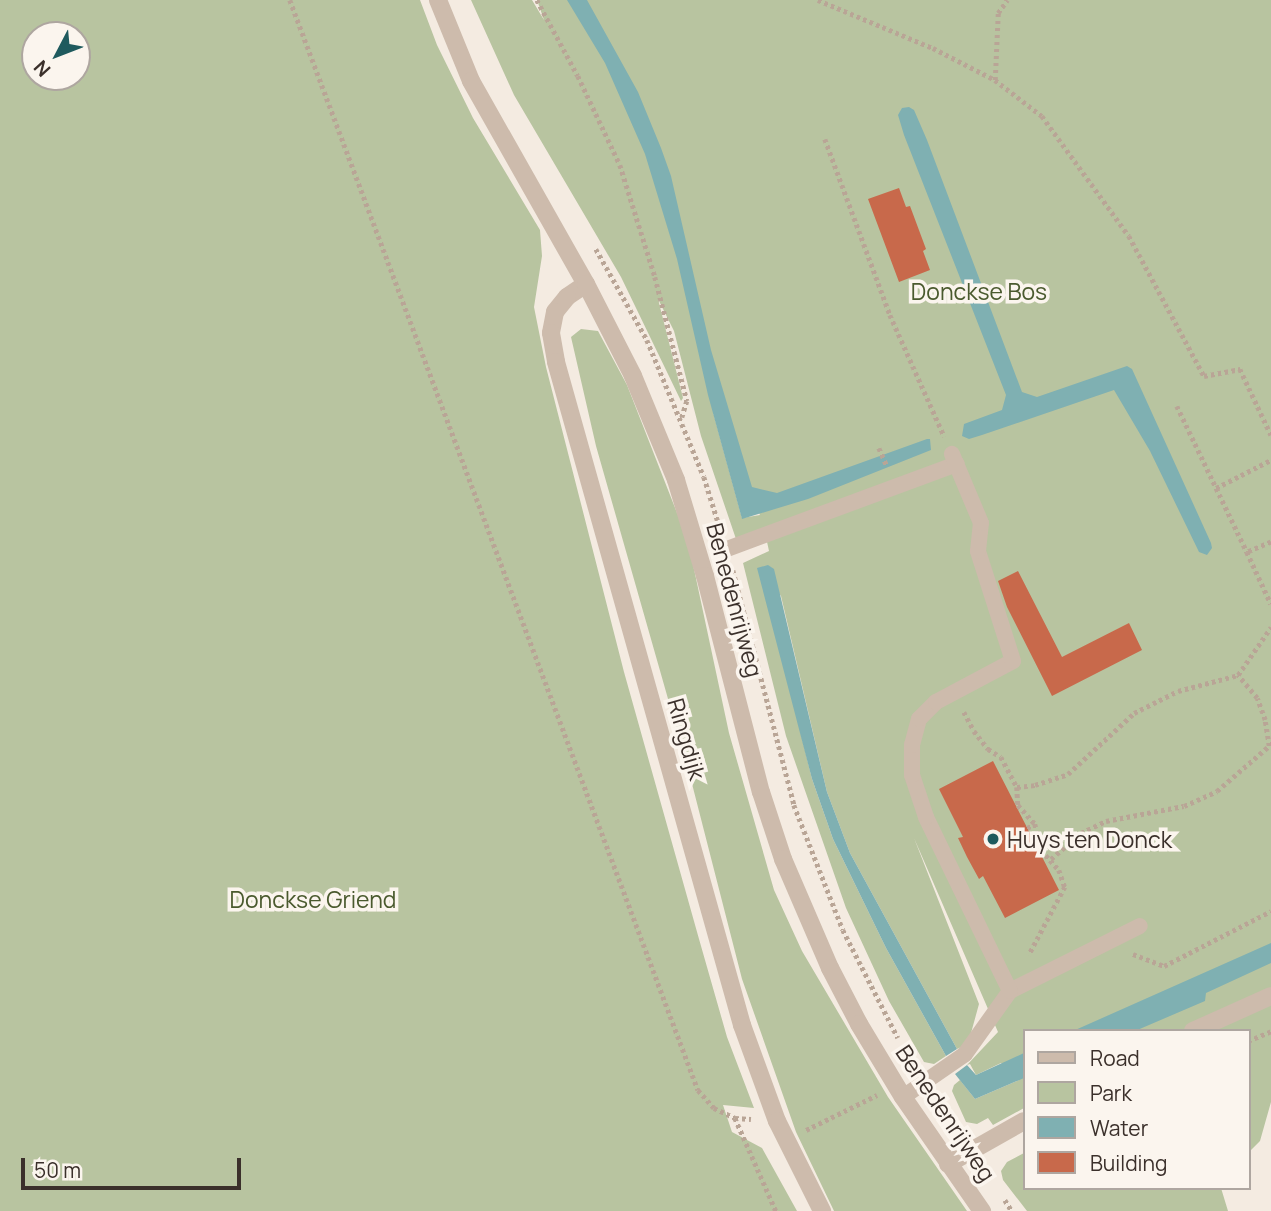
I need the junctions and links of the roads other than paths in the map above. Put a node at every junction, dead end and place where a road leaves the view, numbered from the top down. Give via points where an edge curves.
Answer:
1 (438, 0) edge
2 (586, 284) junction
3 (727, 549) road end
4 (1140, 926) dead end
5 (1010, 991) junction
6 (1271, 996) edge
7 (1197, 1029) edge
8 (903, 1097) junction
9 (1023, 1122) edge
10 (948, 1164) junction
11 (822, 1211) edge
12 (982, 1211) edge

1 - 2 street, Benedenrijweg via 471,81
2 - 8 street, Benedenrijweg via 633,376 676,480 783,859 830,968
2 - 11 street, Ringdijk via 555,312 551,333 556,362 743,1025 778,1121
3 - 5 lane via 955,459 981,523 978,551 1013,661 936,702 919,719 912,745 912,775 926,817
4 - 5 lane
5 - 8 lane via 965,1054
6 - 7 street
8 - 10 street, Benedenrijweg
9 - 10 street
10 - 12 street, Benedenrijweg

